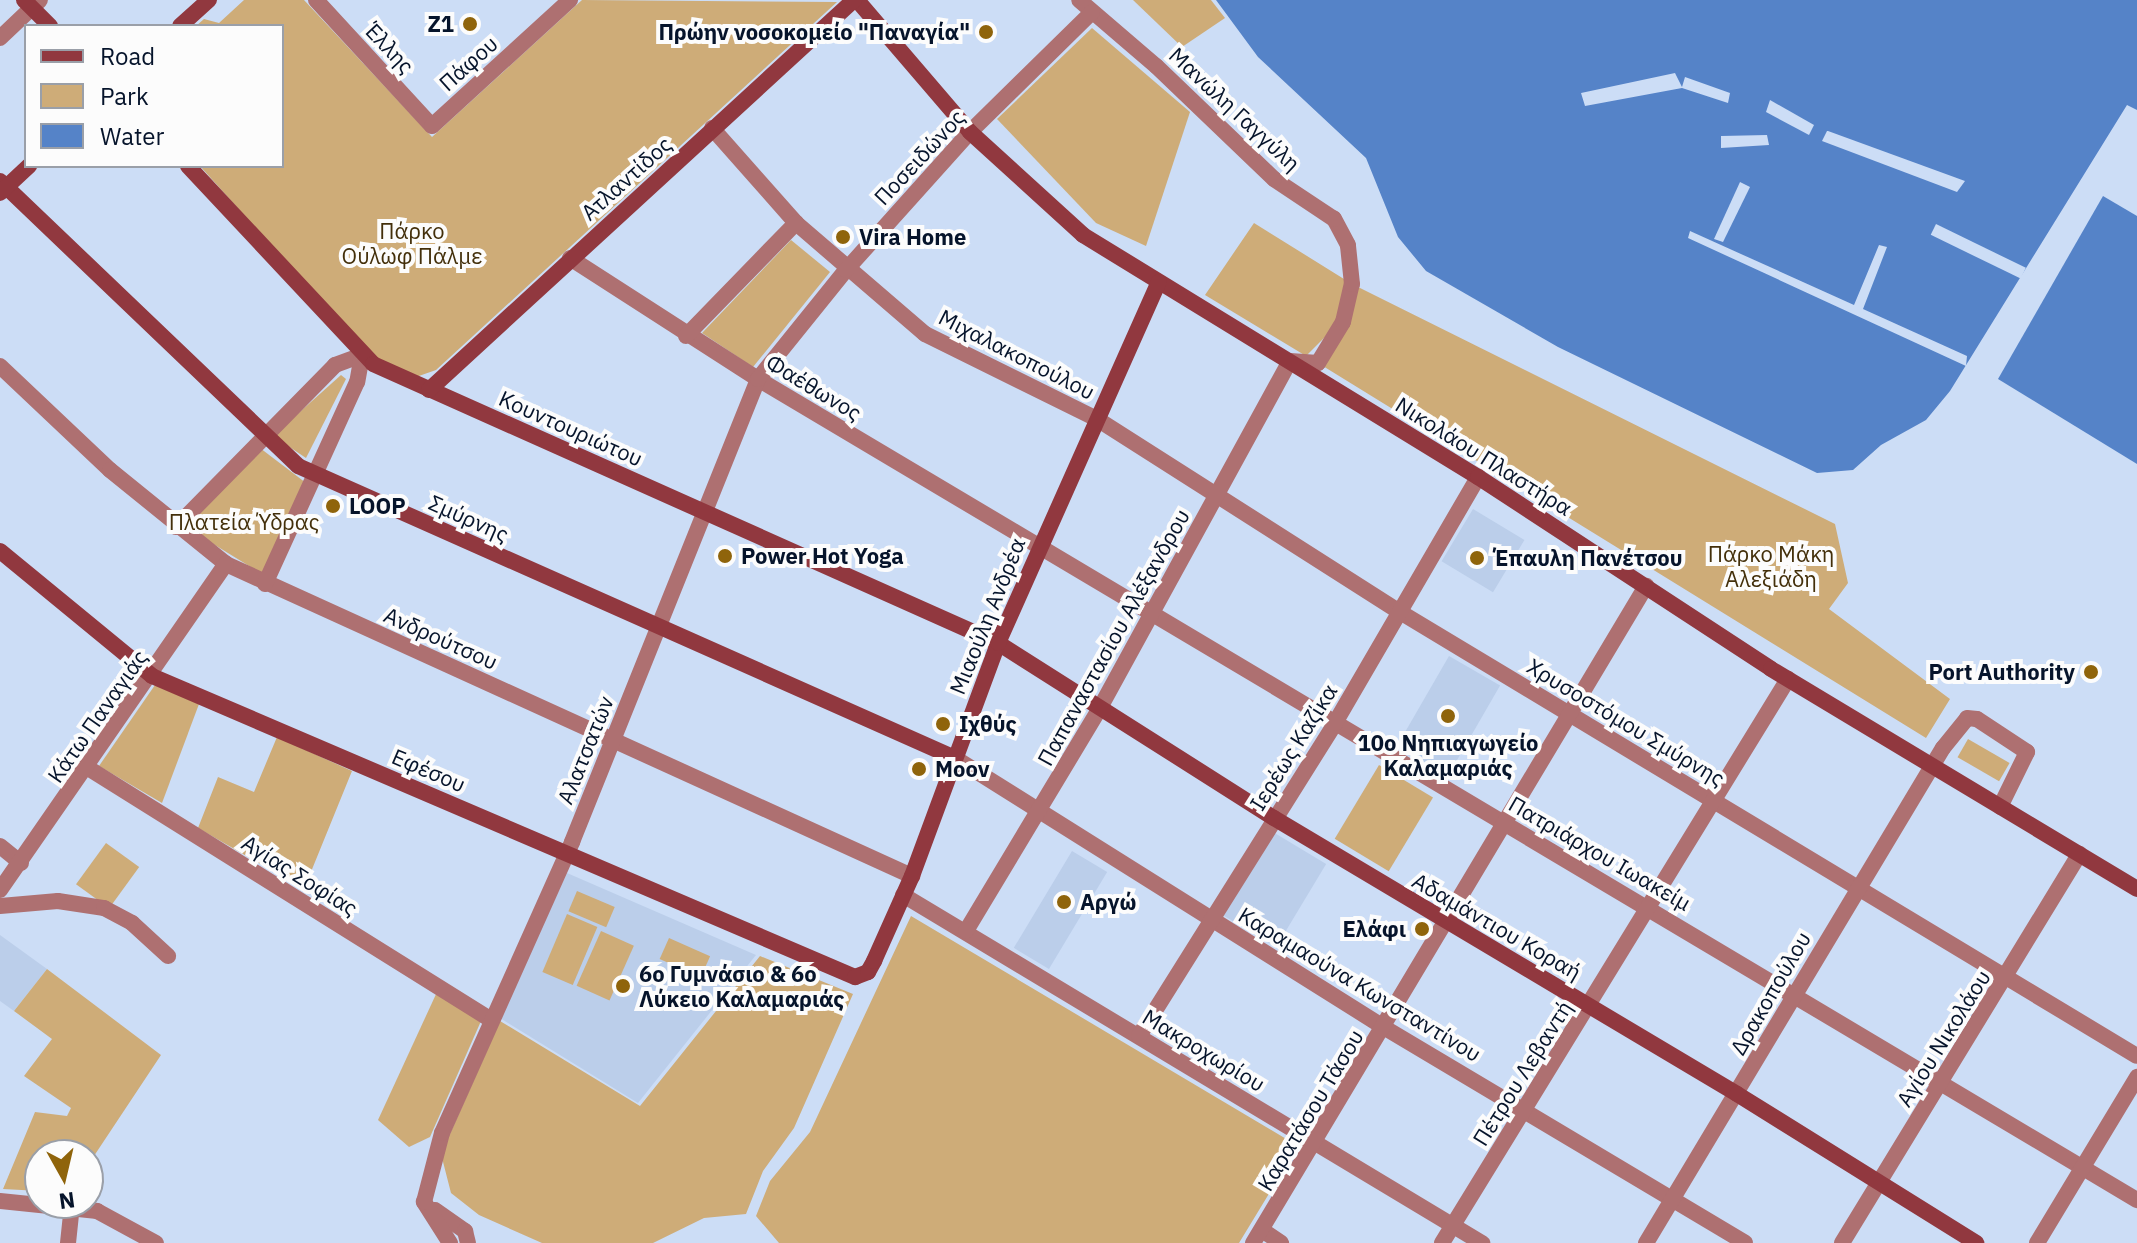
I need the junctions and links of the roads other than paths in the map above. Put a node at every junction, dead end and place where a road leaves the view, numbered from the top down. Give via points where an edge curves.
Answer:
1 (209, 0) edge
2 (316, 0) edge
3 (570, 0) edge
4 (855, 0) edge
5 (1079, 0) edge
6 (32, 3) edge
7 (1092, 12) junction
8 (48, 24) edge
9 (182, 24) edge
10 (0, 38) edge
11 (432, 126) joint
12 (712, 128) junction
13 (970, 132) junction
14 (26, 168) edge
15 (190, 168) edge
16 (2, 187) edge
17 (796, 223) junction
18 (570, 258) junction
19 (846, 270) junction
20 (1159, 282) junction
21 (686, 336) junction
22 (362, 355) junction
23 (1290, 361) junction
24 (0, 366) edge
25 (758, 379) junction
26 (429, 390) junction
27 (1097, 419) junction
28 (262, 436) junction
29 (315, 474) junction
30 (1478, 477) junction
31 (1218, 496) junction
32 (704, 510) junction
33 (176, 527) junction
34 (1039, 547) junction
35 (0, 551) edge
36 (226, 564) junction
37 (265, 584) junction
38 (1646, 586) junction
39 (1152, 609) junction
40 (1400, 612) junction
41 (659, 625) junction
42 (998, 643) junction
43 (152, 676) junction
44 (1788, 679) junction
45 (1101, 706) junction
46 (1571, 715) junction
47 (1335, 723) junction
48 (614, 739) junction
49 (955, 758) junction
50 (1932, 766) junction
51 (88, 768) junction
52 (1714, 800) junction
53 (2000, 807) junction
54 (1040, 811) junction
55 (1274, 818) junction
56 (1504, 823) junction
57 (0, 846) edge
58 (567, 853) junction
59 (2079, 854) junction
60 (21, 863) junction
61 (912, 876) junction
62 (1858, 888) junction
63 (2137, 889) edge
64 (0, 890) edge
65 (903, 895) junction
66 (0, 906) edge
67 (1649, 907) junction
68 (1210, 919) junction
69 (1446, 922) junction
70 (966, 931) junction
71 (168, 956) dead end
72 (868, 972) joint
73 (2007, 977) junction
74 (1795, 993) junction
75 (1590, 1006) junction
76 (489, 1019) junction
77 (1385, 1028) junction
78 (1139, 1036) junction
79 (2137, 1056) edge
80 (2137, 1077) edge
81 (1942, 1080) junction
82 (1737, 1094) junction
83 (1526, 1110) junction
84 (1317, 1145) junction
85 (2082, 1167) junction
86 (1879, 1184) junction
87 (1673, 1199) junction
88 (2137, 1200) edge
89 (0, 1201) edge
90 (424, 1202) junction
91 (24, 1203) edge
92 (104, 1215) edge
93 (71, 1219) edge
94 (1453, 1225) junction
95 (1257, 1237) edge
96 (68, 1243) edge
97 (156, 1243) edge
98 (450, 1243) edge
99 (468, 1243) edge
100 (1281, 1243) edge
101 (1442, 1243) edge
102 (1482, 1243) edge
103 (1646, 1243) edge
104 (1745, 1243) edge
105 (1842, 1243) edge
106 (1976, 1243) edge
107 (2037, 1243) edge

1 - 9 main road
2 - 11 street, Έλλης
3 - 11 street, Πάφου
4 - 12 main road, Ατλαντίδος
4 - 13 main road, Νικολάου Πλαστήρα
5 - 7 street, Μανώλη Γαγγύλη
6 - 8 main road
6 - 10 street
7 - 13 street, Ποσειδώνος
7 - 23 street, Μανώλη Γαγγύλη via 1274,179 1334,219 1344,233 1352,284 1343,322 1318,363
12 - 17 street, Μιχαλακοπούλου
12 - 18 main road, Ατλαντίδος
13 - 19 street, Ποσειδώνος
13 - 20 main road, Νικολάου Πλαστήρα via 1083,235
14 - 16 main road
15 - 22 main road, Κουντουριώτου
16 - 28 main road, Σμύρνης
17 - 19 street, Μιχαλακοπούλου
17 - 21 street
18 - 21 street, Φαέθωνος
18 - 26 main road, Ατλαντίδος
19 - 25 street, Ποσειδώνος
19 - 27 street, Μιχαλακοπούλου via 925,334
20 - 23 main road, Νικολάου Πλαστήρα
20 - 27 main road, Μιαούλη Ανδρέα
21 - 25 street, Φαέθωνος
22 - 26 main road, Κουντουριώτου
22 - 28 street via 335,365
22 - 29 street via 361,373
23 - 30 main road, Νικολάου Πλαστήρα
23 - 31 street, Παπαναστασίου Αλέξανδρου
24 - 33 street, Ανδρούτσου
25 - 32 street, Αλατσατών
25 - 34 street, Φαέθωνος
26 - 32 main road, Κουντουριώτου
27 - 31 street, Χρυσοστόμου Σμύρνης
27 - 34 main road, Μιαούλη Ανδρέα
28 - 29 main road, Σμύρνης via 285,458
28 - 33 street
29 - 37 street
29 - 41 main road, Σμύρνης
30 - 38 main road, Νικολάου Πλαστήρα
30 - 40 street, Ιερέως Καζίκα
31 - 39 street, Παπαναστασίου Αλέξανδρου
31 - 40 street, Χρυσοστόμου Σμύρνης
32 - 41 street, Αλατσατών
32 - 42 main road, Κουντουριώτου
33 - 36 street, Ανδρούτσου
34 - 39 street, Πατριάρχου Ιωακείμ
34 - 42 main road, Μιαούλη Ανδρέα
35 - 43 main road, Εφέσου
36 - 37 street, Ανδρούτσου
36 - 43 street, Κάτω Παναγιάς
37 - 48 street, Ανδρούτσου
38 - 44 main road, Νικολάου Πλαστήρα
38 - 46 street, Καρατάσου Τάσου
39 - 45 street, Παπαναστασίου Αλέξανδρου
39 - 47 street, Πατριάρχου Ιωακείμ
40 - 46 street, Χρυσοστόμου Σμύρνης
40 - 47 street, Ιερέως Καζίκα
41 - 48 street, Αλατσατών
41 - 49 main road, Σμύρνης
42 - 45 main road, Αδαμάντιου Κοραή
42 - 49 main road, Μιαούλη Ανδρέα
43 - 51 street, Κάτω Παναγιάς
43 - 58 main road, Εφέσου
44 - 50 main road, Νικολάου Πλαστήρα
44 - 52 street, Πέτρου Λεβαντή
45 - 54 street, Παπαναστασίου Αλέξανδρου
45 - 55 main road, Αδαμάντιου Κοραή
46 - 52 street, Χρυσοστόμου Σμύρνης
46 - 56 street, Καρατάσου Τάσου
47 - 55 street, Ιερέως Καζίκα
47 - 56 street, Πατριάρχου Ιωακείμ
48 - 58 street, Αλατσατών
48 - 61 street, Ανδρούτσου
49 - 54 street, Καραμαούνα Κωνσταντίνου
49 - 61 main road, Μιαούλη Ανδρέα
50 - 53 main road, Νικολάου Πλαστήρα
50 - 53 street, Δρακοπούλου via 1959,722 1967,718 2000,732 2027,752
50 - 62 street, Δρακοπούλου
51 - 60 street, Κάτω Παναγιάς
51 - 76 street, Αγίας Σοφίας
52 - 62 street, Χρυσοστόμου Σμύρνης
52 - 67 street, Πέτρου Λεβαντή
53 - 59 main road, Νικολάου Πλαστήρα
54 - 68 street, Καραμαούνα Κωνσταντίνου
54 - 70 street, Παπαναστασίου Αλέξανδρου
55 - 68 street, Ιερέως Καζίκα
55 - 69 main road, Αδαμάντιου Κοραή
56 - 67 street, Πατριάρχου Ιωακείμ
56 - 69 street, Καρατάσου Τάσου
57 - 60 street
58 - 72 main road, Εφέσου via 850,977
58 - 76 street, Αλατσατών
59 - 63 main road, Νικολάου Πλαστήρα
59 - 73 street, Αγίου Νικολάου
60 - 64 street, Κάτω Παναγιάς
61 - 65 main road, Μιαούλη Ανδρέα
62 - 73 street, Χρυσοστόμου Σμύρνης
62 - 74 street, Δρακοπούλου
65 - 70 street, Μακροχωρίου
65 - 72 main road, Μιαούλη Ανδρέα
66 - 71 street via 58,901 104,908 132,923
67 - 74 street, Πατριάρχου Ιωακείμ
67 - 75 street, Πέτρου Λεβαντή
68 - 77 street, Καραμαούνα Κωνσταντίνου
68 - 78 street, Ιερέως Καζίκα
69 - 75 main road, Αδαμάντιου Κοραή
69 - 77 street, Καρατάσου Τάσου
70 - 78 street, Μακροχωρίου
73 - 79 street, Χρυσοστόμου Σμύρνης
73 - 81 street, Αγίου Νικολάου
74 - 81 street, Πατριάρχου Ιωακείμ
74 - 82 street, Δρακοπούλου
75 - 82 main road, Αδαμάντιου Κοραή
75 - 83 street, Πέτρου Λεβαντή
76 - 90 street, Αλατσατών via 442,1133
77 - 83 street, Καραμαούνα Κωνσταντίνου
77 - 84 street, Καρατάσου Τάσου
78 - 84 street, Μακροχωρίου
80 - 85 street
81 - 85 street, Πατριάρχου Ιωακείμ
81 - 86 street, Αγίου Νικολάου
82 - 86 main road, Αδαμάντιου Κοραή
82 - 87 street, Δρακοπούλου
83 - 87 street, Καραμαούνα Κωνσταντίνου
83 - 94 street, Πέτρου Λεβαντή
84 - 94 street, Μακροχωρίου
84 - 95 street, Καρατάσου Τάσου
85 - 88 street, Πατριάρχου Ιωακείμ
85 - 107 street
86 - 105 street, Αγίου Νικολάου
86 - 106 main road, Αδαμάντιου Κοραή
87 - 103 street, Δρακοπούλου
87 - 104 street, Καραμαούνα Κωνσταντίνου
89 - 91 street
90 - 98 street
90 - 99 street via 465,1231
92 - 97 street
93 - 96 street
94 - 101 street, Πέτρου Λεβαντή
94 - 102 street, Μακροχωρίου
95 - 100 street

